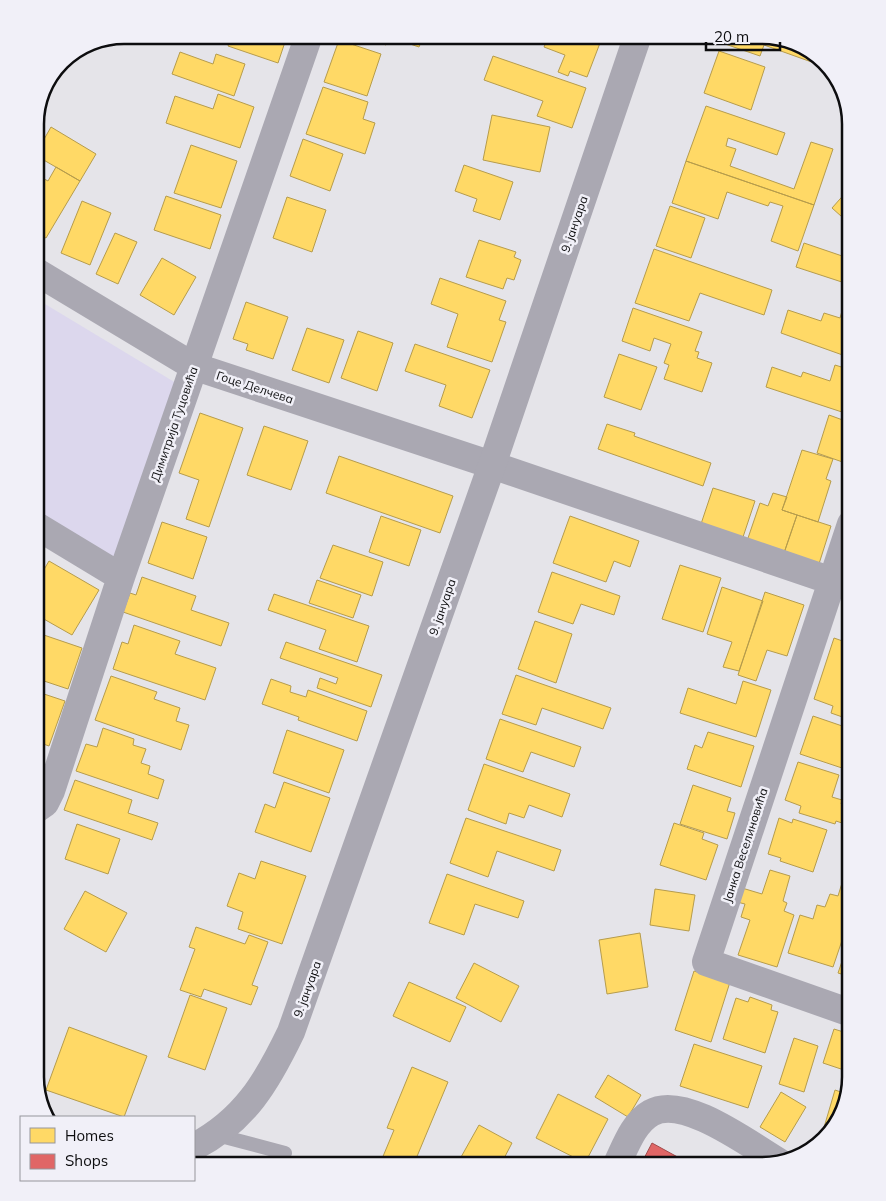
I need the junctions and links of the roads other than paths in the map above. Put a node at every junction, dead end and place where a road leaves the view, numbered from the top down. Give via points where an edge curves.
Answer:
1 (306, 44) edge
2 (635, 44) edge
3 (44, 275) edge
4 (193, 366) junction
5 (492, 465) junction
6 (44, 530) edge
7 (842, 551) edge
8 (121, 577) junction
9 (832, 581) junction
10 (44, 804) edge
11 (842, 1010) edge
12 (203, 1140) edge
13 (285, 1153) dead end
14 (621, 1157) edge
15 (770, 1157) edge

1 - 4 street, Димитрија Туцовића
2 - 5 street, 9. јануара
3 - 4 street, Гоце Делчева
4 - 5 street, Гоце Делчева
4 - 8 street, Димитрија Туцовића
5 - 9 street
5 - 12 street, 9. јануара via 291,1032 264,1085 243,1110
6 - 8 street
7 - 9 street, Јанка Веселиновића
8 - 10 street, Димитрија Туцовића via 51,791
9 - 11 street, Јанка Веселиновића via 706,962
12 - 13 lane
14 - 15 street via 638,1124 651,1113 666,1107 706,1119

